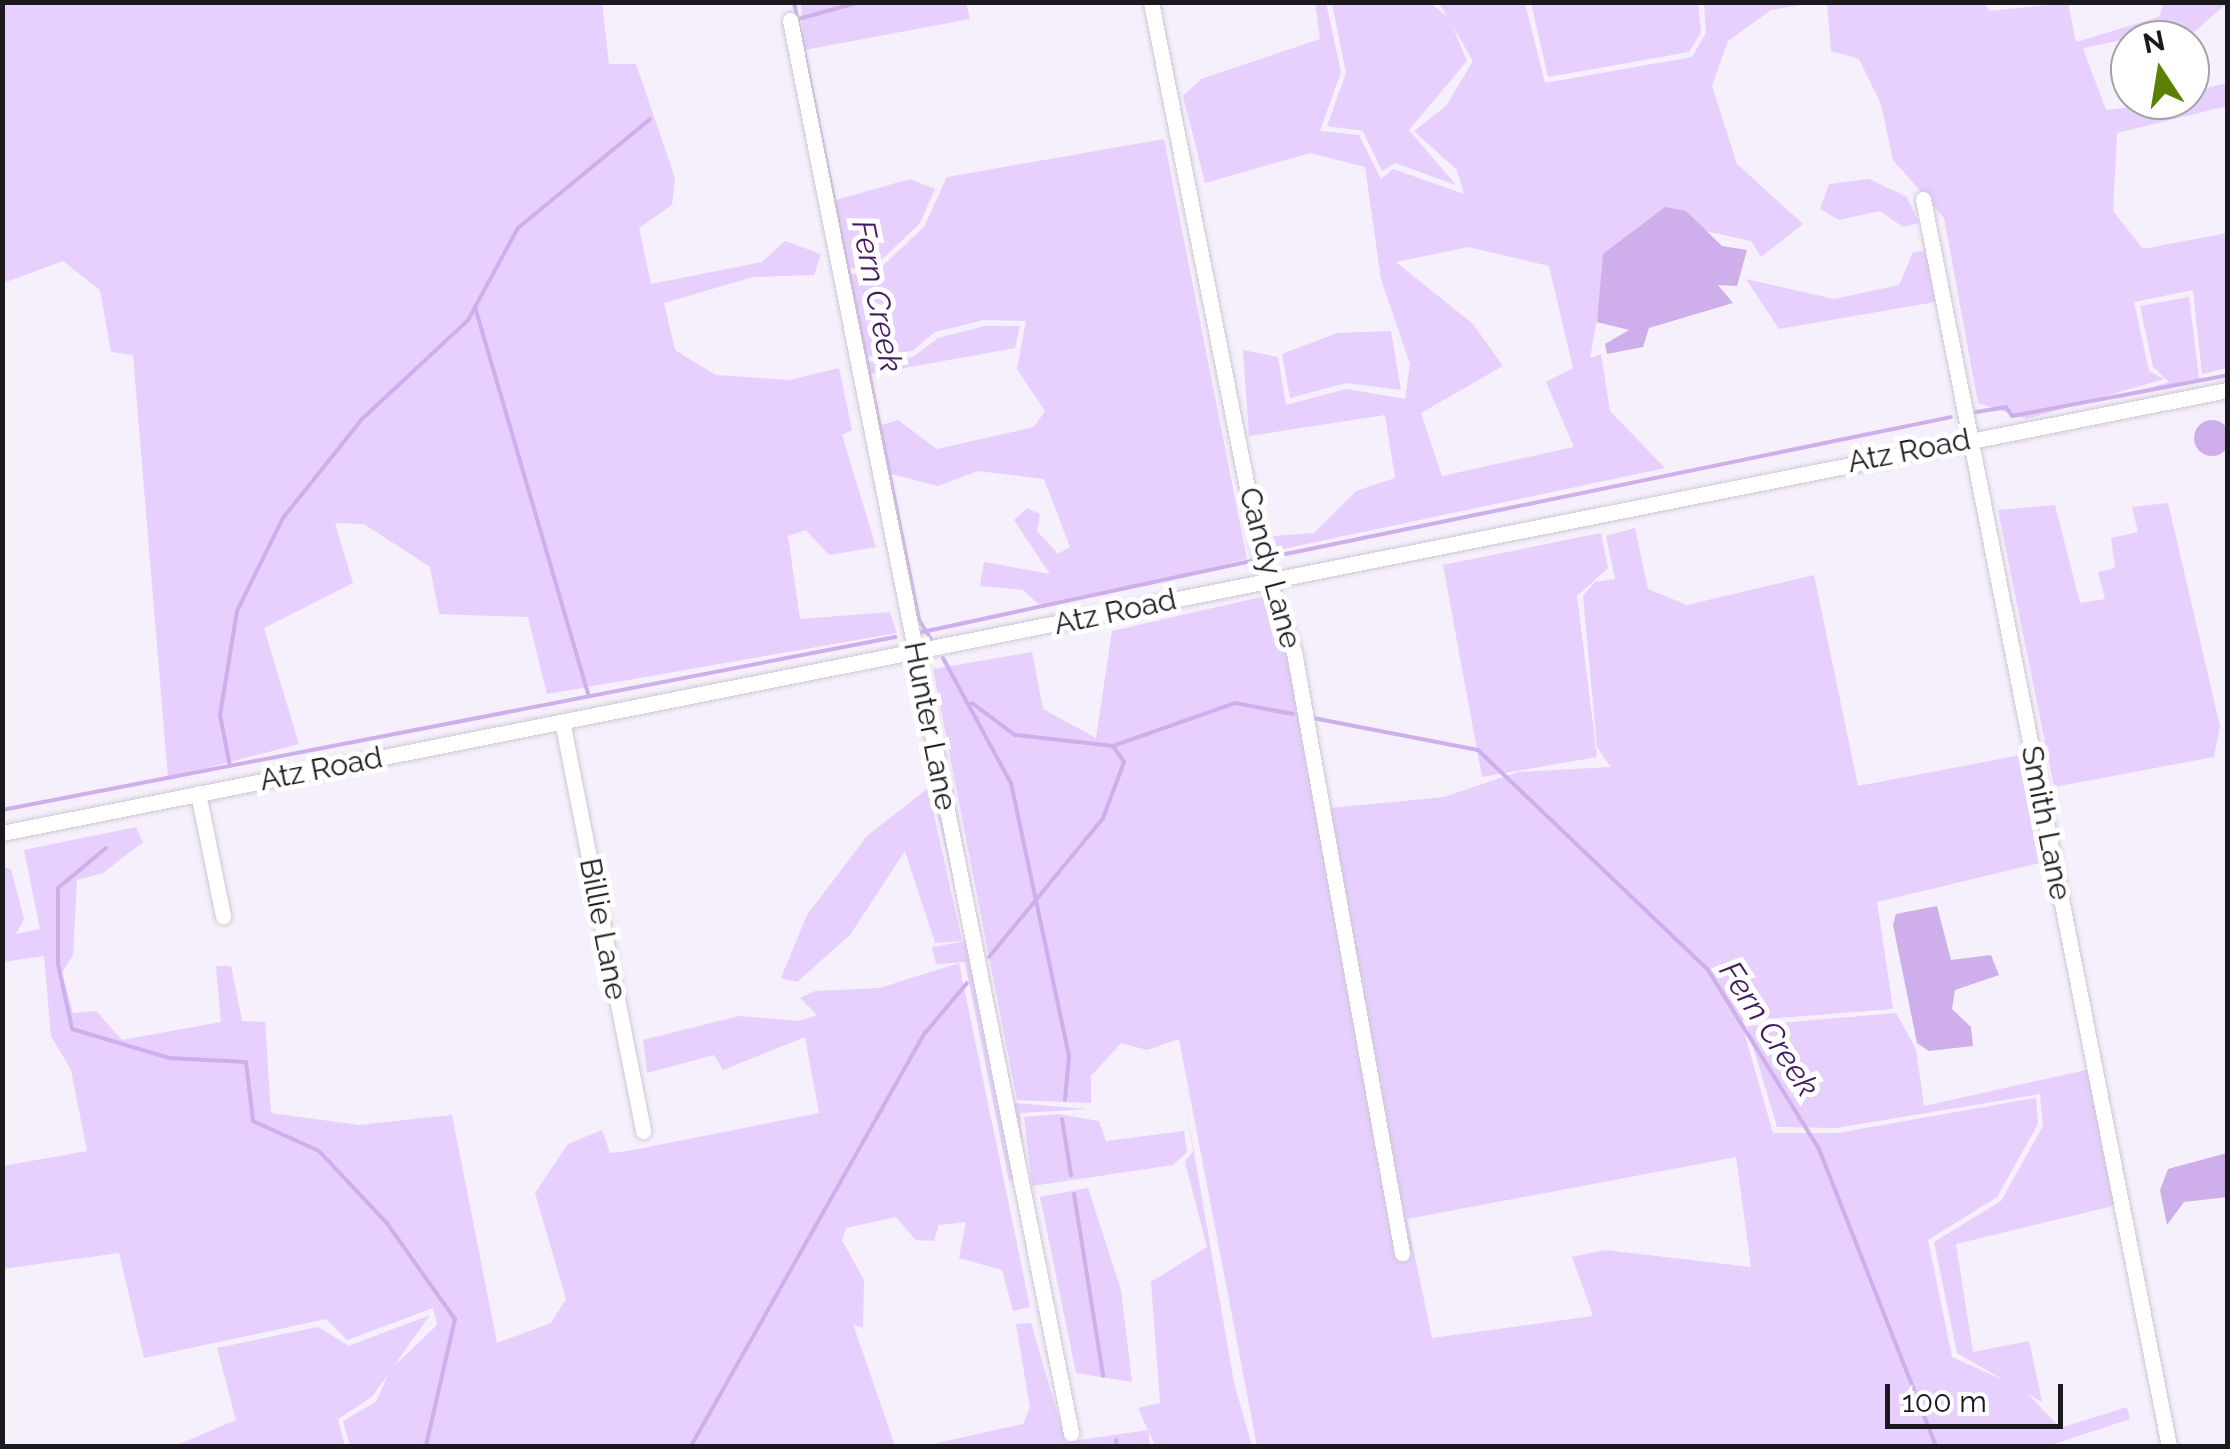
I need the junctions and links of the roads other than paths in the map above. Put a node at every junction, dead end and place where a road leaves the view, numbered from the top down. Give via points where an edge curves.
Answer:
1 (1151, 2) edge
2 (790, 20) dead end
3 (1923, 199) dead end
4 (2228, 390) edge
5 (1971, 439) junction
6 (1267, 581) junction
7 (916, 654) junction
8 (564, 726) junction
9 (198, 793) junction
10 (2, 833) edge
11 (224, 916) dead end
12 (643, 1131) dead end
13 (1402, 1252) dead end
14 (1071, 1433) dead end
15 (2169, 1446) edge

1 - 6 street, Candy Lane
2 - 7 street, Hunter Lane
3 - 5 street, Smith Lane
4 - 5 street, Atz Road
5 - 6 street, Atz Road
5 - 15 street, Smith Lane
6 - 7 street, Atz Road
6 - 13 street, Candy Lane via 1294,652
7 - 8 street, Atz Road
7 - 14 street, Hunter Lane
8 - 9 street, Atz Road
8 - 12 street, Billie Lane
9 - 10 street, Atz Road
9 - 11 street

